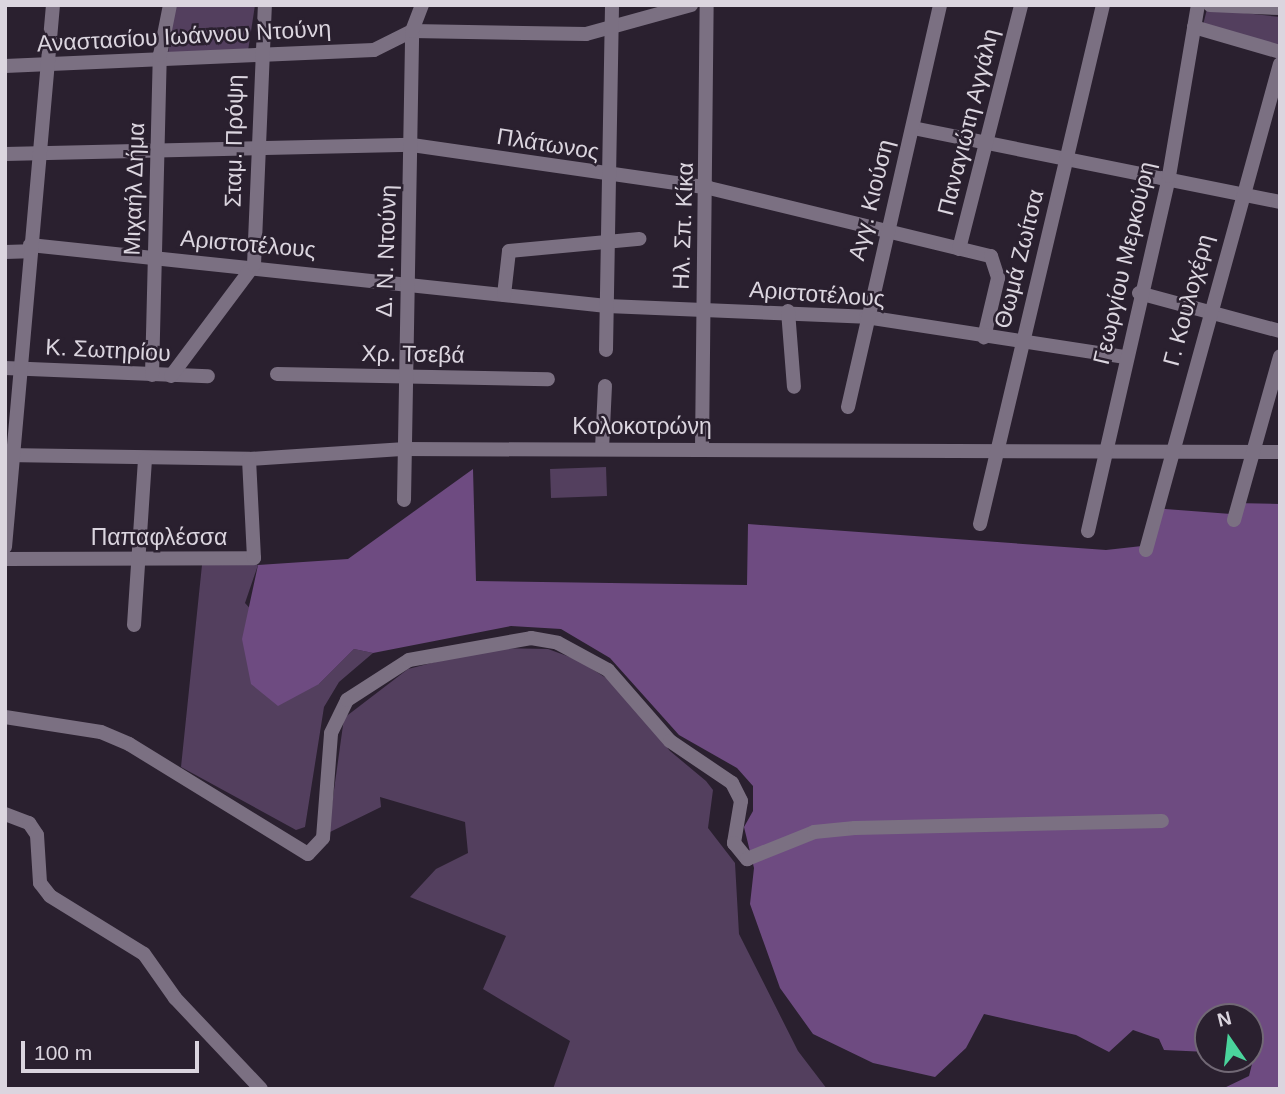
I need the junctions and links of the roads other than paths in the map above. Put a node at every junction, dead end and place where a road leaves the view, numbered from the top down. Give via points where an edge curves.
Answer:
1 (53, 5) edge
2 (170, 5) edge
3 (265, 5) edge
4 (422, 5) edge
5 (612, 5) edge
6 (691, 5) edge
7 (707, 5) edge
8 (940, 5) edge
9 (1021, 5) edge
10 (1103, 5) edge
11 (1198, 5) edge
12 (1210, 5) edge
13 (671, 8) edge
14 (1280, 8) edge
15 (1194, 27) junction
16 (412, 30) junction
17 (612, 32) junction
18 (258, 52) junction
19 (1280, 52) edge
20 (160, 55) junction
21 (1280, 64) edge
22 (47, 65) junction
23 (5, 66) edge
24 (1274, 104) edge
25 (913, 128) junction
26 (987, 143) junction
27 (412, 145) junction
28 (259, 148) junction
29 (159, 150) junction
30 (38, 153) junction
31 (5, 154) edge
32 (1068, 159) junction
33 (608, 176) junction
34 (1169, 176) junction
35 (709, 188) junction
36 (1241, 191) junction
37 (1280, 202) edge
38 (885, 232) junction
39 (639, 239) dead end
40 (606, 242) junction
41 (30, 248) junction
42 (959, 249) junction
43 (5, 252) edge
44 (155, 259) junction
45 (254, 265) junction
46 (408, 282) junction
47 (1139, 293) junction
48 (504, 295) junction
49 (607, 306) junction
50 (703, 311) junction
51 (788, 311) junction
52 (1210, 311) junction
53 (866, 317) junction
54 (1280, 331) edge
55 (984, 337) junction
56 (1022, 342) junction
57 (606, 350) dead end
58 (1280, 356) edge
59 (1124, 357) junction
60 (12, 368) edge
61 (277, 374) dead end
62 (152, 375) junction
63 (171, 376) junction
64 (208, 376) dead end
65 (404, 376) junction
66 (548, 379) dead end
67 (605, 386) dead end
68 (794, 387) dead end
69 (848, 407) dead end
70 (1171, 448) junction
71 (402, 449) junction
72 (602, 449) junction
73 (702, 449) junction
74 (1105, 449) junction
75 (1253, 449) junction
76 (997, 450) junction
77 (1280, 452) edge
78 (9, 455) edge
79 (145, 459) junction
80 (249, 459) junction
81 (404, 500) dead end
82 (1234, 520) dead end
83 (980, 524) dead end
84 (1088, 531) dead end
85 (5, 547) edge
86 (1146, 550) dead end
87 (5, 559) edge
88 (138, 559) junction
89 (134, 625) dead end
90 (5, 717) edge
91 (5, 814) edge
92 (1161, 821) dead end
93 (261, 1089) edge

1 - 22 street
2 - 20 street, Μιχαήλ Δήμα
3 - 18 street, Σταμ. Πρόψη
4 - 16 street, Δ. Ν. Ντούνη
5 - 17 street
6 - 13 street, Αναστασίου Ιωάννου Ντούνη
7 - 35 street, Ηλ. Σπ. Κίκα
8 - 25 street, Αγγ. Κιούση
9 - 26 street, Παναγιώτη Αγγάλη
10 - 32 street, Θωμά Ζωίτσα
11 - 15 street, Γεωργίου Μερκούρη
12 - 14 street
13 - 17 street, Αναστασίου Ιωάννου Ντούνη
15 - 19 street
15 - 34 street, Γεωργίου Μερκούρη
16 - 17 street, Αναστασίου Ιωάννου Ντούνη
16 - 18 street, Αναστασίου Ιωάννου Ντούνη via 374,50
16 - 27 street, Δ. Ν. Ντούνη
17 - 33 street
18 - 20 street, Αναστασίου Ιωάννου Ντούνη
18 - 28 street, Σταμ. Πρόψη
20 - 22 street, Αναστασίου Ιωάννου Ντούνη
20 - 29 street, Μιχαήλ Δήμα
21 - 24 street, Γ. Κουλοχέρη
22 - 23 street, Αναστασίου Ιωάννου Ντούνη
22 - 30 street
24 - 36 street, Γ. Κουλοχέρη
25 - 26 street
25 - 38 street, Αγγ. Κιούση
26 - 32 street
26 - 42 street, Παναγιώτη Αγγάλη
27 - 28 street, Πλάτωνος
27 - 33 street, Πλάτωνος
27 - 46 street, Δ. Ν. Ντούνη
28 - 29 street, Πλάτωνος
28 - 45 street, Σταμ. Πρόψη
29 - 30 street, Πλάτωνος
29 - 44 street, Μιχαήλ Δήμα
30 - 31 street, Πλάτωνος
30 - 41 street
32 - 34 street
32 - 56 street, Θωμά Ζωίτσα
33 - 35 street, Πλάτωνος
33 - 40 street
34 - 36 street
34 - 47 street, Γεωργίου Μερκούρη
35 - 38 street, Πλάτωνος
35 - 50 street, Ηλ. Σπ. Κίκα
36 - 37 street
36 - 52 street, Γ. Κουλοχέρη
38 - 42 street, Πλάτωνος
38 - 53 street, Αγγ. Κιούση
39 - 40 street
40 - 48 street via 509,251
40 - 49 street
41 - 43 street, Αριστοτέλους
41 - 44 street, Αριστοτέλους
41 - 60 street
42 - 55 street, Πλάτωνος via 991,256 998,265
44 - 45 street, Αριστοτέλους
44 - 62 street, Μιχαήλ Δήμα
45 - 46 street, Αριστοτέλους
45 - 63 street
46 - 48 street, Αριστοτέλους
46 - 65 street, Δ. Ν. Ντούνη
47 - 52 street
47 - 59 street, Γεωργίου Μερκούρη
48 - 49 street, Αριστοτέλους
49 - 50 street, Αριστοτέλους
49 - 57 street
50 - 51 street, Αριστοτέλους
50 - 73 street, Ηλ. Σπ. Κίκα
51 - 53 street, Αριστοτέλους
51 - 68 street
52 - 54 street
52 - 70 street, Γ. Κουλοχέρη
53 - 55 street, Αριστοτέλους
53 - 69 street, Αγγ. Κιούση
55 - 56 street, Αριστοτέλους
56 - 59 street, Αριστοτέλους
56 - 76 street, Θωμά Ζωίτσα
58 - 75 street
59 - 74 street, Γεωργίου Μερκούρη
60 - 62 street, Κ. Σωτηρίου
60 - 78 street
61 - 65 street, Χρ. Τσεβά
62 - 63 street, Κ. Σωτηρίου
63 - 64 street, Κ. Σωτηρίου
65 - 66 street, Χρ. Τσεβά
65 - 71 street, Δ. Ν. Ντούνη
67 - 72 street
70 - 74 street, Κολοκοτρώνη
70 - 75 street, Κολοκοτρώνη
70 - 86 street, Γ. Κουλοχέρη
71 - 72 street, Κολοκοτρώνη
71 - 80 street, Κολοκοτρώνη
71 - 81 street, Δ. Ν. Ντούνη
72 - 73 street, Κολοκοτρώνη
73 - 76 street, Κολοκοτρώνη
74 - 76 street, Κολοκοτρώνη
74 - 84 street, Γεωργίου Μερκούρη
75 - 77 street, Κολοκοτρώνη
75 - 82 street
76 - 83 street, Θωμά Ζωίτσα
78 - 79 street, Κολοκοτρώνη
78 - 85 street
79 - 80 street, Κολοκοτρώνη
79 - 88 street
80 - 88 street, Παπαφλέσσα via 254,558
87 - 88 street, Παπαφλέσσα
88 - 89 street
90 - 92 street via 102,732 129,744 307,854 318,850 323,838 331,733 347,700 409,660 531,638 558,643 608,670 670,741 732,783 741,801 734,843 747,859 814,832 855,828
91 - 93 street via 29,823 37,835 40,883 50,896 144,954 175,998

